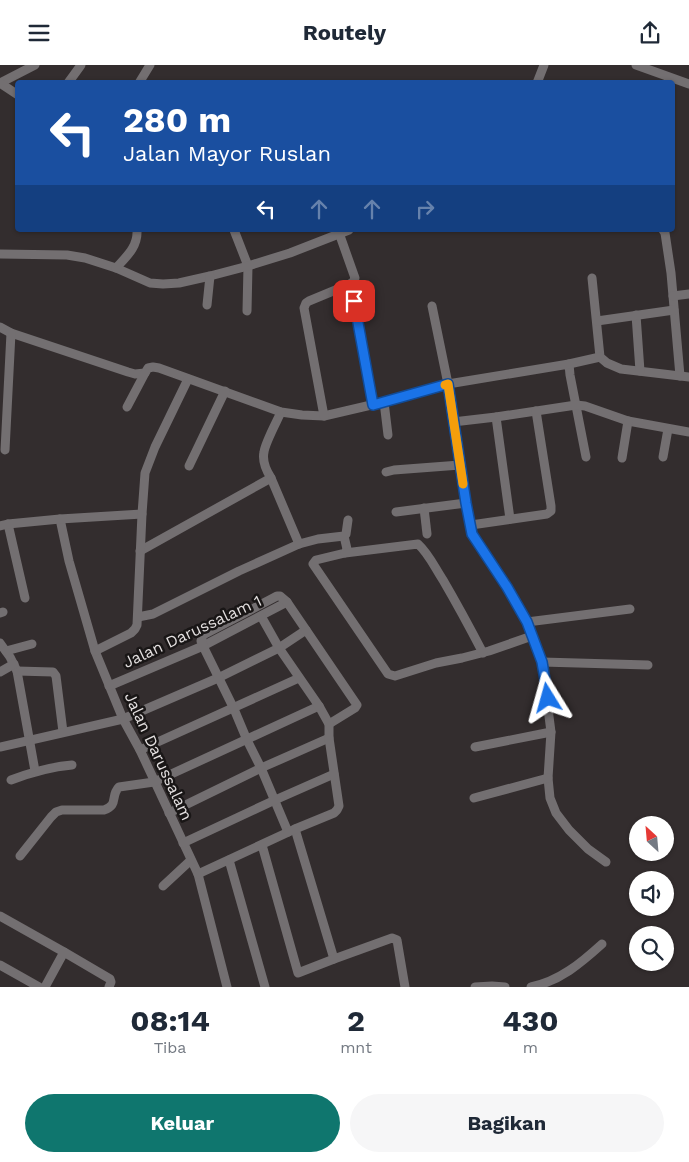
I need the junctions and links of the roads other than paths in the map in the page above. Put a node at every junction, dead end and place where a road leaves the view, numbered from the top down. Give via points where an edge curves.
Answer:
1 (35, 65) edge
2 (81, 65) edge
3 (150, 65) edge
4 (544, 65) edge
5 (636, 65) edge
6 (70, 80) edge
7 (141, 80) edge
8 (539, 80) edge
9 (0, 83) edge
10 (689, 83) edge
11 (15, 93) edge
12 (137, 232) edge
13 (235, 232) edge
14 (338, 232) edge
15 (664, 232) edge
16 (0, 254) edge
17 (248, 266) junction
18 (116, 268) junction
19 (210, 276) junction
20 (592, 278) dead end
21 (350, 284) junction
22 (689, 294) edge
23 (673, 296) junction
24 (207, 305) dead end
25 (432, 306) dead end
26 (674, 310) junction
27 (247, 311) dead end
28 (636, 315) junction
29 (597, 321) junction
30 (0, 327) edge
31 (11, 333) junction
32 (600, 357) junction
33 (569, 364) junction
34 (640, 371) junction
35 (146, 373) junction
36 (685, 377) edge
37 (188, 379) junction
38 (448, 384) junction
39 (225, 391) junction
40 (384, 402) junction
41 (373, 405) junction
42 (576, 405) junction
43 (127, 407) dead end
44 (536, 411) junction
45 (281, 412) junction
46 (324, 416) junction
47 (496, 417) junction
48 (628, 421) junction
49 (453, 422) junction
50 (668, 429) junction
51 (689, 432) edge
52 (388, 435) dead end
53 (5, 450) dead end
54 (586, 457) dead end
55 (663, 457) dead end
56 (622, 458) dead end
57 (460, 465) junction
58 (189, 466) dead end
59 (386, 472) dead end
60 (271, 478) junction
61 (466, 503) junction
62 (424, 508) junction
63 (396, 512) dead end
64 (142, 514) junction
65 (60, 519) junction
66 (510, 519) junction
67 (348, 520) dead end
68 (4, 525) edge
69 (471, 525) junction
70 (427, 534) dead end
71 (344, 535) junction
72 (298, 544) junction
73 (140, 551) junction
74 (345, 553) junction
75 (26, 598) dead end
76 (287, 602) junction
77 (630, 609) dead end
78 (261, 616) junction
79 (138, 617) junction
80 (527, 622) junction
81 (306, 630) junction
82 (532, 636) junction
83 (0, 643) edge
84 (32, 643) dead end
85 (203, 646) junction
86 (280, 648) junction
87 (6, 651) junction
88 (95, 651) junction
89 (483, 653) junction
90 (542, 662) junction
91 (648, 665) dead end
92 (15, 668) junction
93 (0, 672) edge
94 (218, 678) junction
95 (299, 678) junction
96 (110, 686) junction
97 (319, 706) junction
98 (234, 709) junction
99 (124, 719) junction
100 (329, 724) junction
101 (63, 732) junction
102 (551, 732) junction
103 (329, 738) junction
104 (247, 740) junction
105 (29, 741) junction
106 (0, 747) edge
107 (475, 747) dead end
108 (140, 750) junction
109 (72, 765) dead end
110 (261, 768) junction
111 (35, 771) junction
112 (334, 774) junction
113 (548, 778) junction
114 (11, 780) dead end
115 (154, 782) junction
116 (474, 798) dead end
117 (274, 800) junction
118 (169, 813) junction
119 (292, 831) junction
120 (183, 843) junction
121 (262, 845) junction
122 (20, 856) dead end
123 (191, 860) junction
124 (229, 860) junction
125 (606, 862) dead end
126 (198, 874) junction
127 (163, 886) dead end
128 (0, 916) edge
129 (602, 943) dead end
130 (64, 952) junction
131 (334, 959) junction
132 (0, 965) edge
133 (226, 983) edge
134 (39, 987) edge
135 (45, 987) edge
136 (109, 987) edge
137 (265, 987) edge
138 (405, 987) edge
139 (475, 987) edge
140 (505, 987) edge
141 (533, 987) edge

1 - 9 street
2 - 6 street
3 - 7 street
4 - 8 street
5 - 10 street
9 - 11 street
12 - 18 street via 135,245
13 - 17 street
14 - 17 street via 290,253
14 - 21 street via 355,278
15 - 23 street
16 - 18 street via 67,255
17 - 19 street
17 - 27 street
18 - 19 street via 150,283 179,283
19 - 24 street
20 - 29 street
21 - 41 street
21 - 46 street via 306,303 304,309
22 - 23 street
23 - 26 street
25 - 38 street
26 - 28 street
26 - 36 street
28 - 29 street
28 - 34 street
29 - 32 street
30 - 31 street
31 - 35 street via 128,372
31 - 53 street
32 - 33 street
32 - 34 street via 621,369
33 - 38 street
33 - 42 street
34 - 36 street
35 - 37 street via 153,367
35 - 43 street
37 - 39 street
37 - 64 street via 145,473
38 - 40 street
38 - 49 street
39 - 45 street
39 - 58 street
40 - 41 street
40 - 52 street
41 - 46 street
42 - 44 street
42 - 48 street via 585,405
42 - 54 street
44 - 47 street
44 - 66 street via 551,511
45 - 46 street
45 - 60 street via 264,451 266,470
47 - 49 street
47 - 66 street
48 - 50 street
48 - 56 street
49 - 57 street
50 - 51 street
50 - 55 street
57 - 59 street
57 - 61 street
60 - 72 street
60 - 73 street
61 - 62 street
61 - 69 street
62 - 63 street
62 - 70 street
64 - 65 street
64 - 73 street
65 - 68 street
65 - 88 street, Jalan Darussalam
66 - 69 street
67 - 71 street
68 - 75 street
69 - 80 street via 472,534
71 - 72 street
71 - 74 street
72 - 79 street via 157,612
73 - 79 street
74 - 89 street via 418,544 464,616
74 - 89 street via 316,560 313,564 388,674 395,677 436,663
76 - 78 street, Jalan Darussalam 1
76 - 81 street
76 - 85 street via 277,597 206,633 202,638
77 - 80 street
78 - 85 street, Jalan Darussalam 1
78 - 86 street
79 - 88 street via 131,633
80 - 82 street
81 - 86 street
81 - 100 street via 357,705
82 - 89 street
82 - 90 street
83 - 87 street
84 - 87 street
85 - 94 street
85 - 96 street, Jalan Darussalam 1
86 - 94 street
86 - 95 street
87 - 92 street
88 - 96 street, Jalan Darussalam
90 - 91 street
90 - 102 street
92 - 93 street
92 - 101 street via 53,672 56,676
92 - 105 street
94 - 98 street
94 - 99 street
95 - 97 street
95 - 98 street
96 - 99 street, Jalan Darussalam
97 - 100 street
97 - 104 street
98 - 104 street
98 - 108 street
99 - 101 street
99 - 108 street, Jalan Darussalam
100 - 103 street
101 - 105 street
102 - 107 street
102 - 113 street
103 - 110 street
103 - 112 street
104 - 110 street
104 - 115 street
105 - 106 street
105 - 111 street
108 - 115 street, Jalan Darussalam
109 - 111 street
110 - 117 street
110 - 118 street
111 - 114 street
112 - 117 street
112 - 119 street via 337,810
113 - 116 street
113 - 125 street via 550,798 556,813 588,849
115 - 118 street, Jalan Darussalam
115 - 122 street via 119,787 113,805 104,810 56,812
117 - 119 street
117 - 120 street
118 - 120 street, Jalan Darussalam
119 - 121 street
119 - 131 street
120 - 123 street, Jalan Darussalam
121 - 124 street
121 - 131 street via 298,973
123 - 126 street, Jalan Darussalam
123 - 127 street
124 - 126 street
124 - 137 street
126 - 133 street, Jalan Darussalam
128 - 130 street
129 - 141 street via 567,973
130 - 135 street
130 - 136 street via 110,979
131 - 138 street via 394,938
132 - 134 street
139 - 140 street

